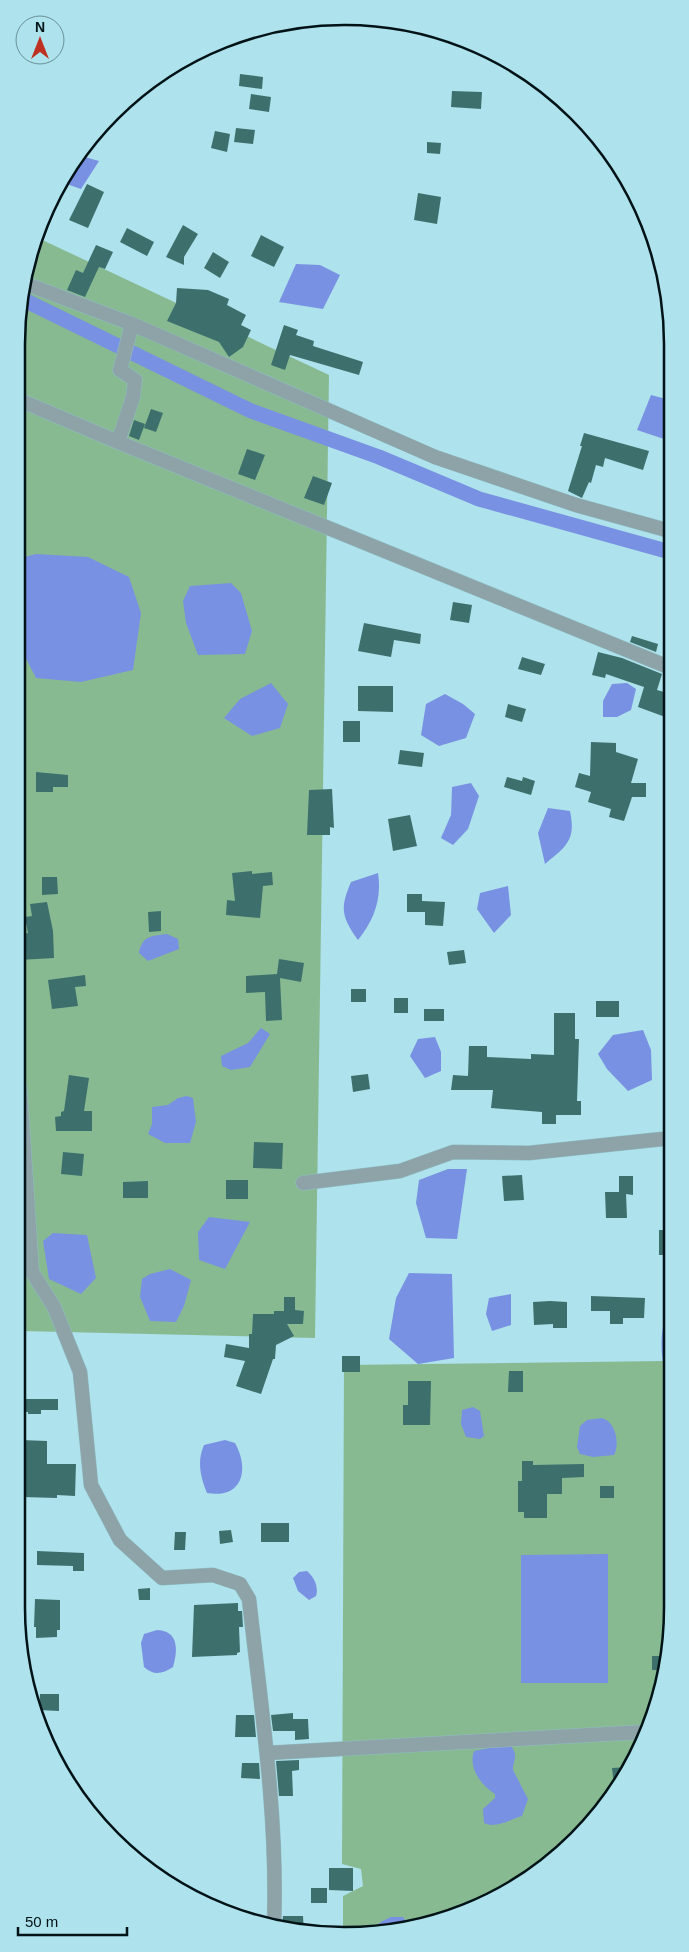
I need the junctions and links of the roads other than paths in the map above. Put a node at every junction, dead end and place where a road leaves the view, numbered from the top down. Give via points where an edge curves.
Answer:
1 (31, 285) edge
2 (132, 324) junction
3 (25, 403) edge
4 (118, 442) junction
5 (664, 529) edge
6 (664, 665) edge
7 (664, 1139) edge
8 (25, 1166) edge
9 (303, 1182) dead end
10 (639, 1732) edge
11 (267, 1753) junction
12 (274, 1919) edge

1 - 2 street
2 - 4 street via 120,370 135,380 133,397
2 - 5 street via 435,457 576,505
3 - 4 street
4 - 6 street
7 - 9 street via 528,1153 453,1152 400,1171
8 - 11 street via 32,1272 54,1307 80,1372 91,1485 120,1540 162,1578 213,1575 240,1584 249,1599
10 - 11 street
11 - 12 street

